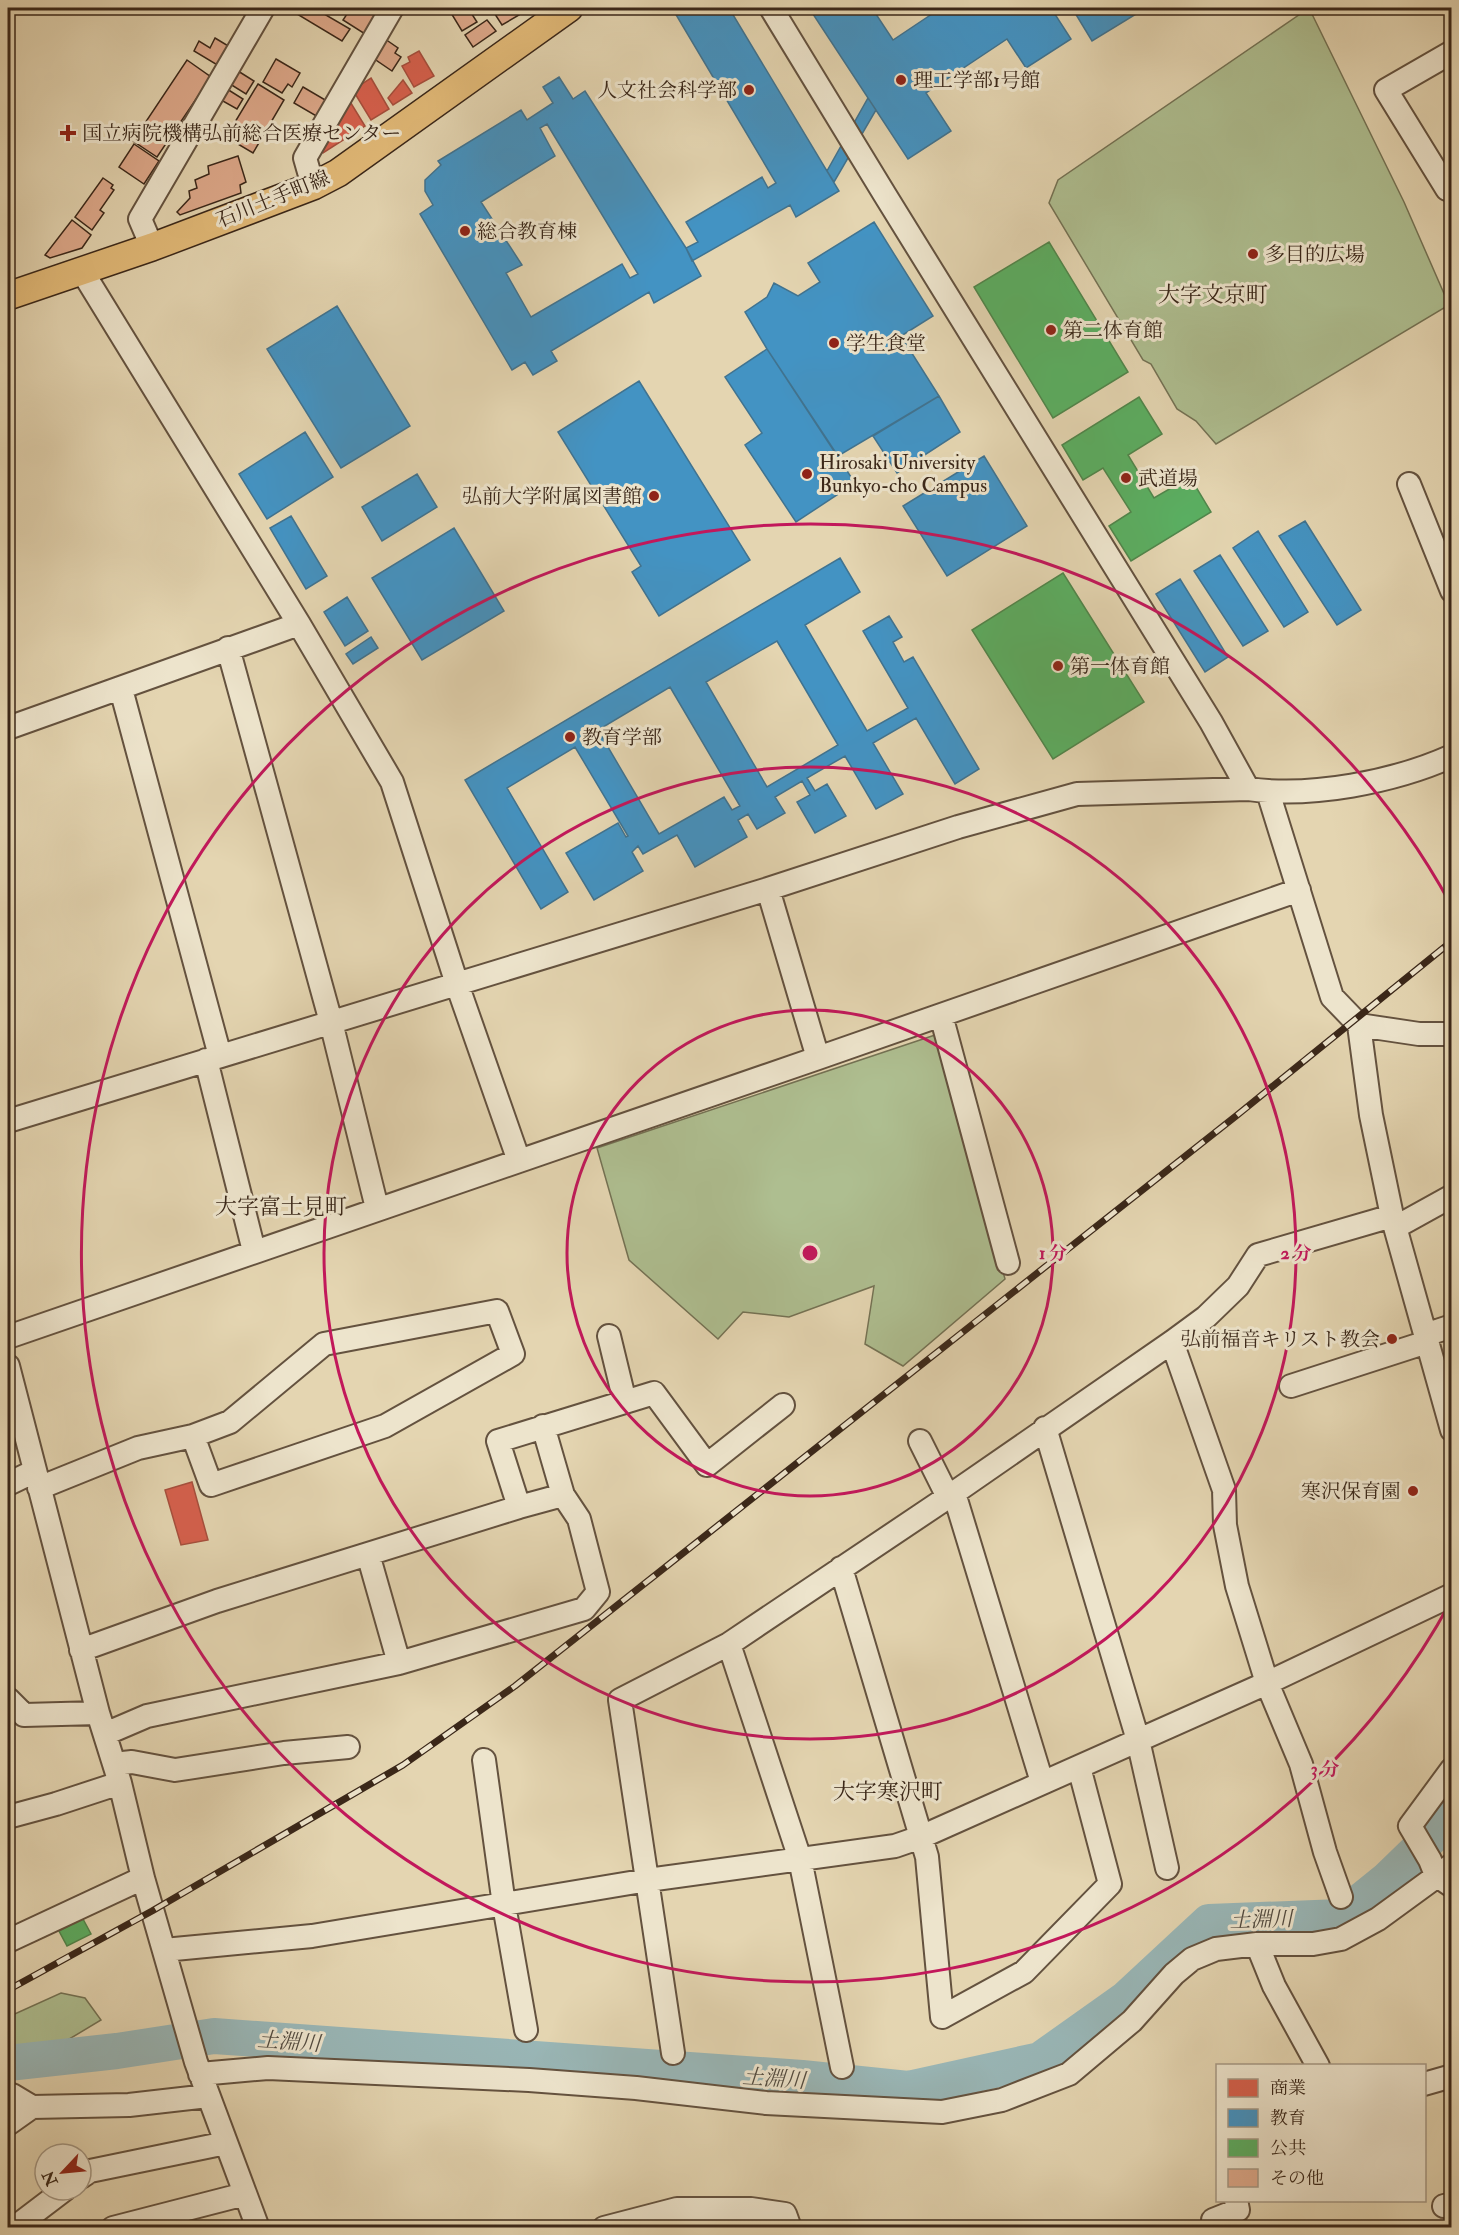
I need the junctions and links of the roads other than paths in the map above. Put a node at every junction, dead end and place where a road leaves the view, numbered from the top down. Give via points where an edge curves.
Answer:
1 (263, 8) edge
2 (392, 8) edge
3 (569, 8) edge
4 (771, 8) edge
5 (1452, 52) edge
6 (313, 186) junction
7 (1450, 191) edge
8 (152, 247) junction
9 (82, 271) junction
10 (8, 296) edge
11 (1409, 484) dead end
12 (1452, 591) edge
13 (299, 624) junction
14 (228, 648) junction
15 (121, 689) junction
16 (8, 728) edge
17 (1452, 756) edge
18 (1258, 790) junction
19 (768, 889) junction
20 (1299, 890) junction
21 (457, 984) junction
22 (941, 1015) junction
23 (331, 1022) junction
24 (1359, 1025) junction
25 (1452, 1034) edge
26 (213, 1058) junction
27 (818, 1058) junction
28 (8, 1121) edge
29 (519, 1161) junction
30 (1452, 1196) edge
31 (377, 1208) junction
32 (1394, 1221) junction
33 (254, 1251) junction
34 (1008, 1263) dead end
35 (1452, 1326) edge
36 (609, 1336) dead end
37 (8, 1337) edge
38 (1426, 1338) junction
39 (1172, 1342) junction
40 (8, 1366) edge
41 (1290, 1386) dead end
42 (1448, 1400) edge
43 (625, 1402) junction
44 (783, 1405) dead end
45 (543, 1426) junction
46 (1045, 1428) junction
47 (1452, 1430) edge
48 (193, 1436) junction
49 (920, 1441) dead end
50 (37, 1479) junction
51 (8, 1484) edge
52 (563, 1495) junction
53 (951, 1495) junction
54 (519, 1506) junction
55 (368, 1554) junction
56 (841, 1568) junction
57 (1452, 1595) edge
58 (729, 1644) junction
59 (81, 1650) junction
60 (399, 1663) junction
61 (1267, 1683) junction
62 (8, 1699) edge
63 (98, 1713) junction
64 (105, 1734) junction
65 (1138, 1740) junction
66 (348, 1747) dead end
67 (484, 1760) dead end
68 (1079, 1767) junction
69 (1452, 1769) edge
70 (117, 1774) junction
71 (1042, 1782) junction
72 (8, 1817) edge
73 (921, 1838) junction
74 (800, 1859) junction
75 (1167, 1868) dead end
76 (1442, 1871) edge
77 (143, 1878) junction
78 (648, 1880) junction
79 (1341, 1897) dead end
80 (504, 1905) junction
81 (8, 1941) edge
82 (1257, 1944) junction
83 (164, 1950) junction
84 (526, 2030) dead end
85 (673, 2053) dead end
86 (1317, 2064) edge
87 (842, 2067) dead end
88 (198, 2068) junction
89 (1452, 2076) edge
90 (1426, 2084) edge
91 (8, 2096) edge
92 (208, 2096) junction
93 (32, 2107) junction
94 (8, 2124) edge
95 (226, 2143) junction
96 (93, 2169) edge
97 (245, 2194) junction
98 (48, 2202) edge
99 (1236, 2202) edge
100 (14, 2228) edge
101 (113, 2228) edge
102 (258, 2228) edge
103 (604, 2228) edge
104 (790, 2228) edge
105 (1215, 2228) edge

1 - 8 street via 140,219
2 - 6 street via 305,158
3 - 6 main road, 石川土手町線 via 338,173
4 - 18 street via 1211,722
5 - 7 street via 1386,90
6 - 8 main road, 石川土手町線
8 - 9 main road, 石川土手町線
9 - 10 main road, 石川土手町線
9 - 13 street
11 - 12 street
13 - 14 street
13 - 21 street via 392,782
14 - 15 street
14 - 23 street
15 - 16 street
15 - 26 street
17 - 18 street via 1431,765 1333,789
18 - 19 street via 1077,794 958,827
18 - 20 street
19 - 21 street
19 - 27 street
20 - 22 street
20 - 24 street via 1332,997
21 - 23 street
21 - 29 street
22 - 27 street
22 - 34 street
23 - 26 street
23 - 31 street
24 - 25 street via 1419,1034
24 - 32 street via 1371,1115
26 - 28 street
26 - 33 street
27 - 29 street
29 - 31 street
30 - 32 street
31 - 33 street
32 - 38 street
32 - 39 street via 1258,1255 1238,1286
33 - 37 street
35 - 38 street
36 - 43 street
38 - 41 street
38 - 42 street
39 - 46 street
39 - 61 street via 1224,1490 1225,1525 1237,1586
40 - 50 street
42 - 47 street
43 - 44 street via 654,1394 707,1465
43 - 45 street
45 - 52 street
45 - 54 street via 498,1441
46 - 53 street
46 - 65 street
48 - 48 street via 211,1485 385,1426 513,1354 497,1311 324,1344 230,1422
48 - 50 street via 138,1448
49 - 53 street
50 - 51 street
50 - 59 street
52 - 54 street
52 - 60 street via 579,1519 597,1592 584,1609
53 - 56 street
53 - 71 street
54 - 55 street
55 - 59 street via 217,1601
55 - 60 street
56 - 58 street
56 - 73 street
57 - 61 street
58 - 74 street
58 - 78 street via 620,1700
59 - 63 street
60 - 64 street via 147,1716
61 - 65 street
61 - 79 street via 1301,1764
62 - 63 street via 24,1715
63 - 64 street
64 - 70 street
65 - 68 street
65 - 75 street
66 - 70 street via 175,1770 132,1762
67 - 80 street
68 - 71 street
68 - 73 street via 1110,1884 1024,1972 942,2017 927,1857
69 - 76 street via 1410,1826
70 - 72 street via 56,1804
70 - 77 street
71 - 73 street
73 - 74 street via 895,1846
74 - 78 street
74 - 87 street
76 - 82 street via 1378,1919 1341,1939 1313,1944
77 - 81 street
77 - 83 street
78 - 80 street
78 - 85 street
80 - 83 street via 312,1936
80 - 84 street
82 - 86 street via 1274,1986
82 - 88 street via 1216,1949 1192,1959 1132,2021 1069,2074 1002,2100 942,2112 766,2103 529,2080
83 - 88 street
88 - 92 street
89 - 90 street
91 - 93 street
92 - 93 street via 129,2105
92 - 95 street
93 - 94 street
95 - 96 street
95 - 97 street
97 - 101 street
97 - 102 street
98 - 100 street
99 - 105 street via 1238,2210 1213,2220
103 - 104 street via 677,2209 751,2209 785,2214

